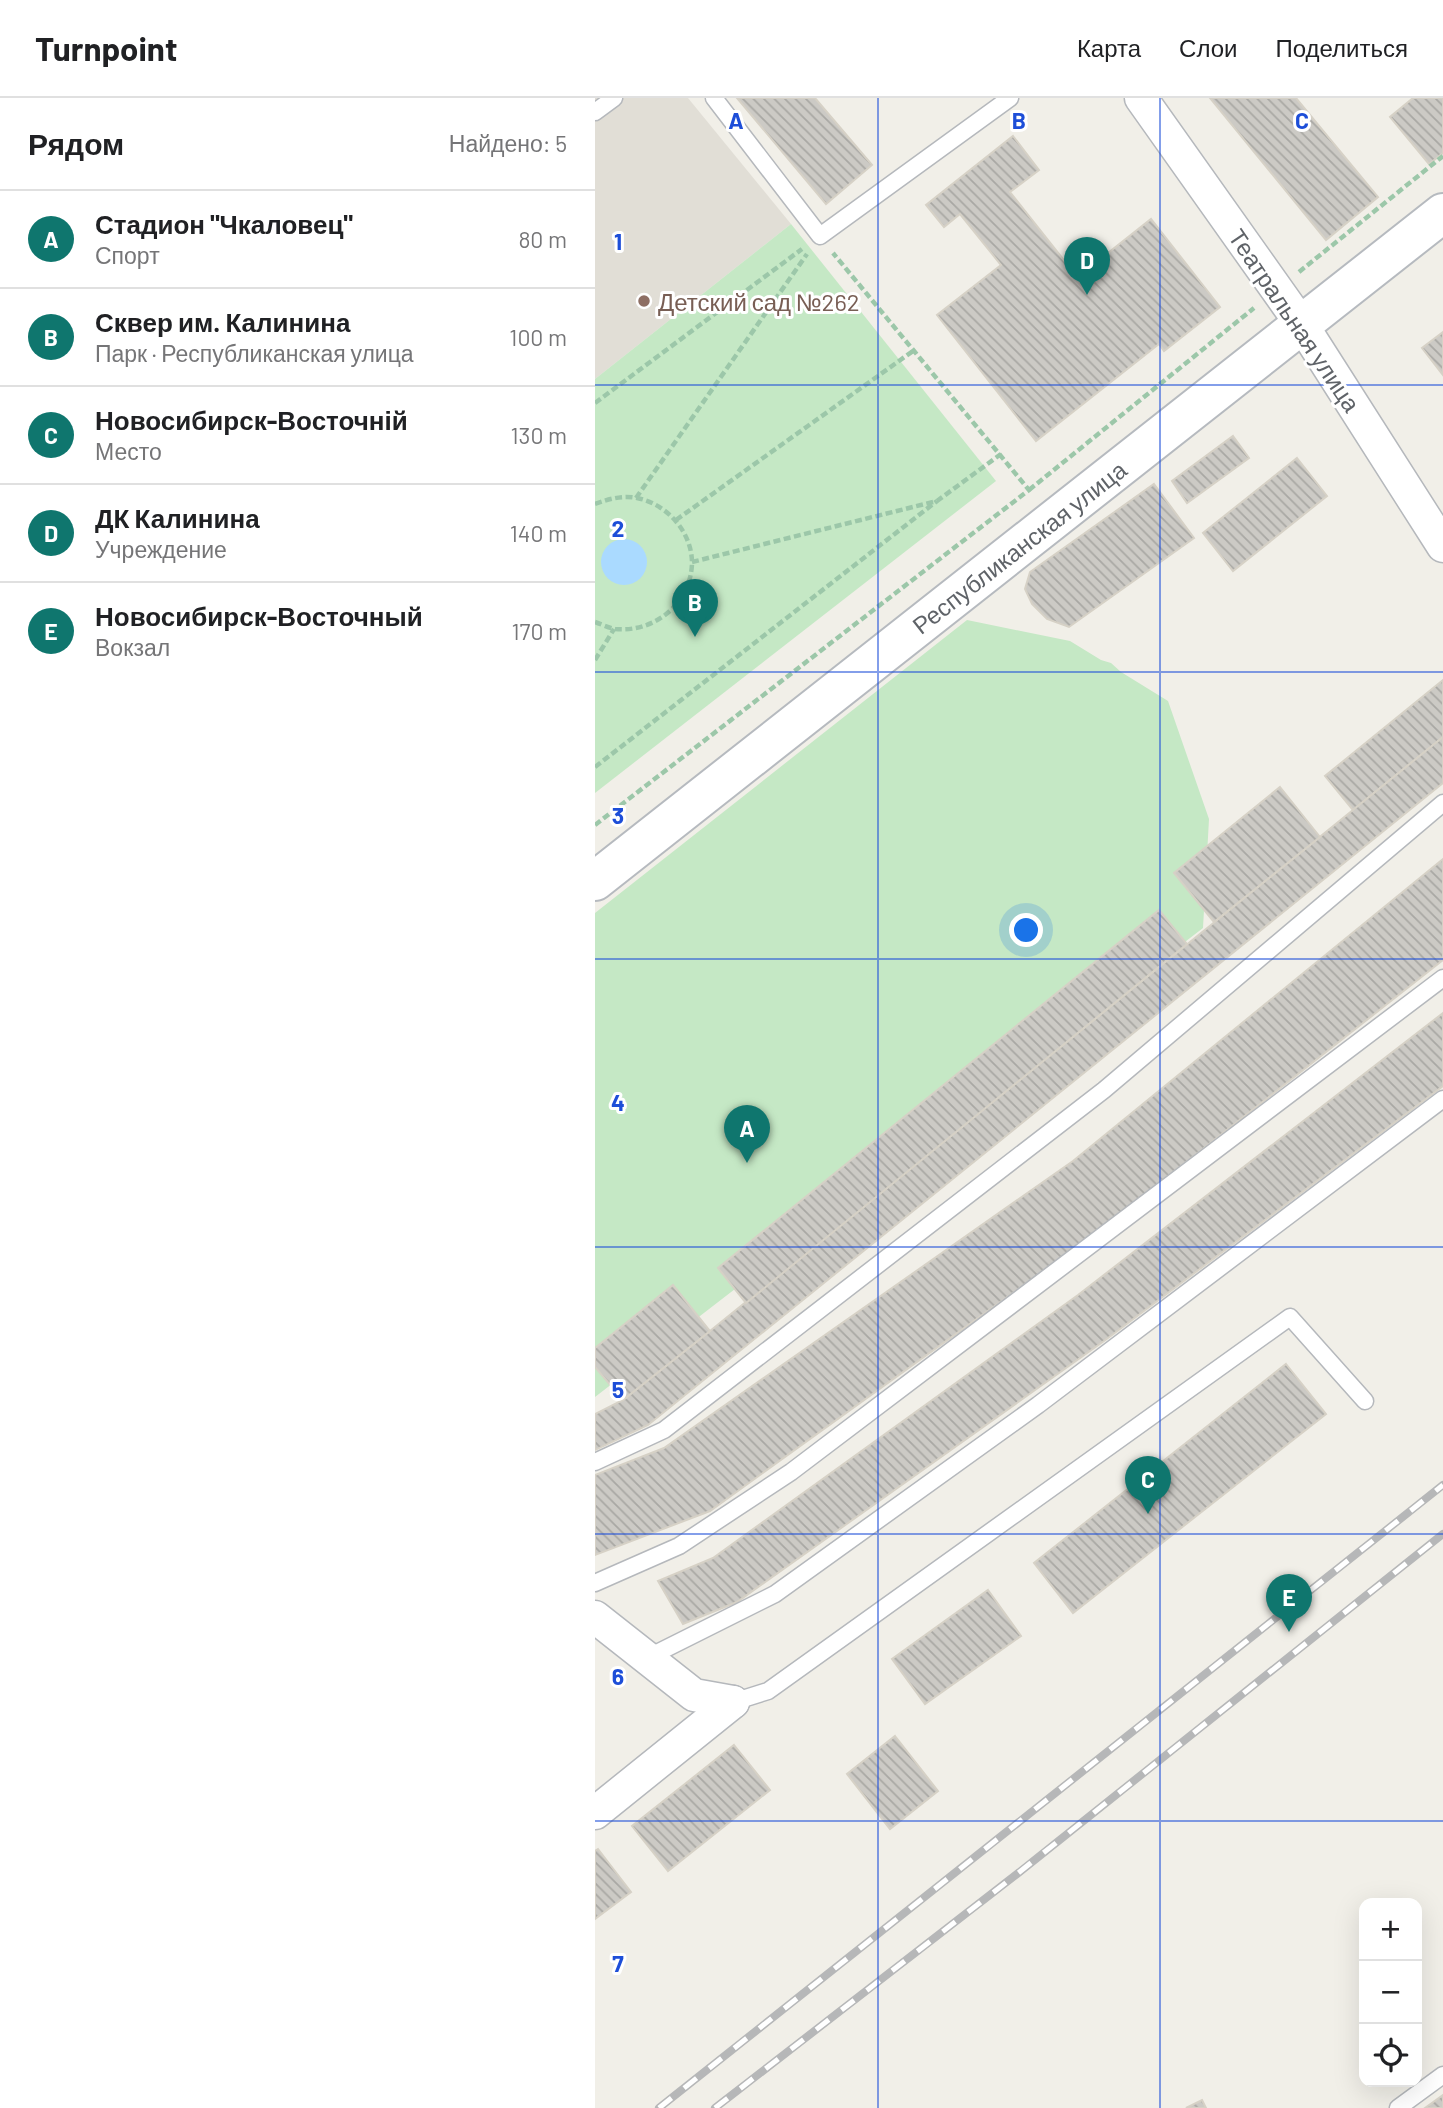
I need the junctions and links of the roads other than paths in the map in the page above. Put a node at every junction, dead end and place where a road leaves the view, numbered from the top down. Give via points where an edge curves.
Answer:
1 (614, 98) edge
2 (714, 98) edge
3 (1010, 98) edge
4 (1140, 98) edge
5 (595, 112) edge
6 (1443, 213) edge
7 (1302, 325) junction
8 (1443, 546) edge
9 (1443, 803) edge
10 (595, 881) edge
11 (1443, 978) edge
12 (1443, 1099) edge
13 (1366, 1401) dead end
14 (595, 1462) edge
15 (595, 1583) edge
16 (595, 1617) edge
17 (647, 1658) junction
18 (733, 1702) junction
19 (595, 1812) edge
20 (1443, 2075) edge
21 (1398, 2108) edge

1 - 5 lane
2 - 3 lane via 820,236
4 - 7 street, Театральная улица
6 - 7 street, Республиканская улица
7 - 8 street, Театральная улица
7 - 10 street, Республиканская улица
9 - 14 lane via 1104,1090 663,1430
11 - 15 lane via 791,1472 679,1546
12 - 17 lane via 1038,1405 775,1594
13 - 18 lane via 1290,1317 768,1691
16 - 17 street
17 - 18 street via 694,1695
18 - 19 street
20 - 21 lane

